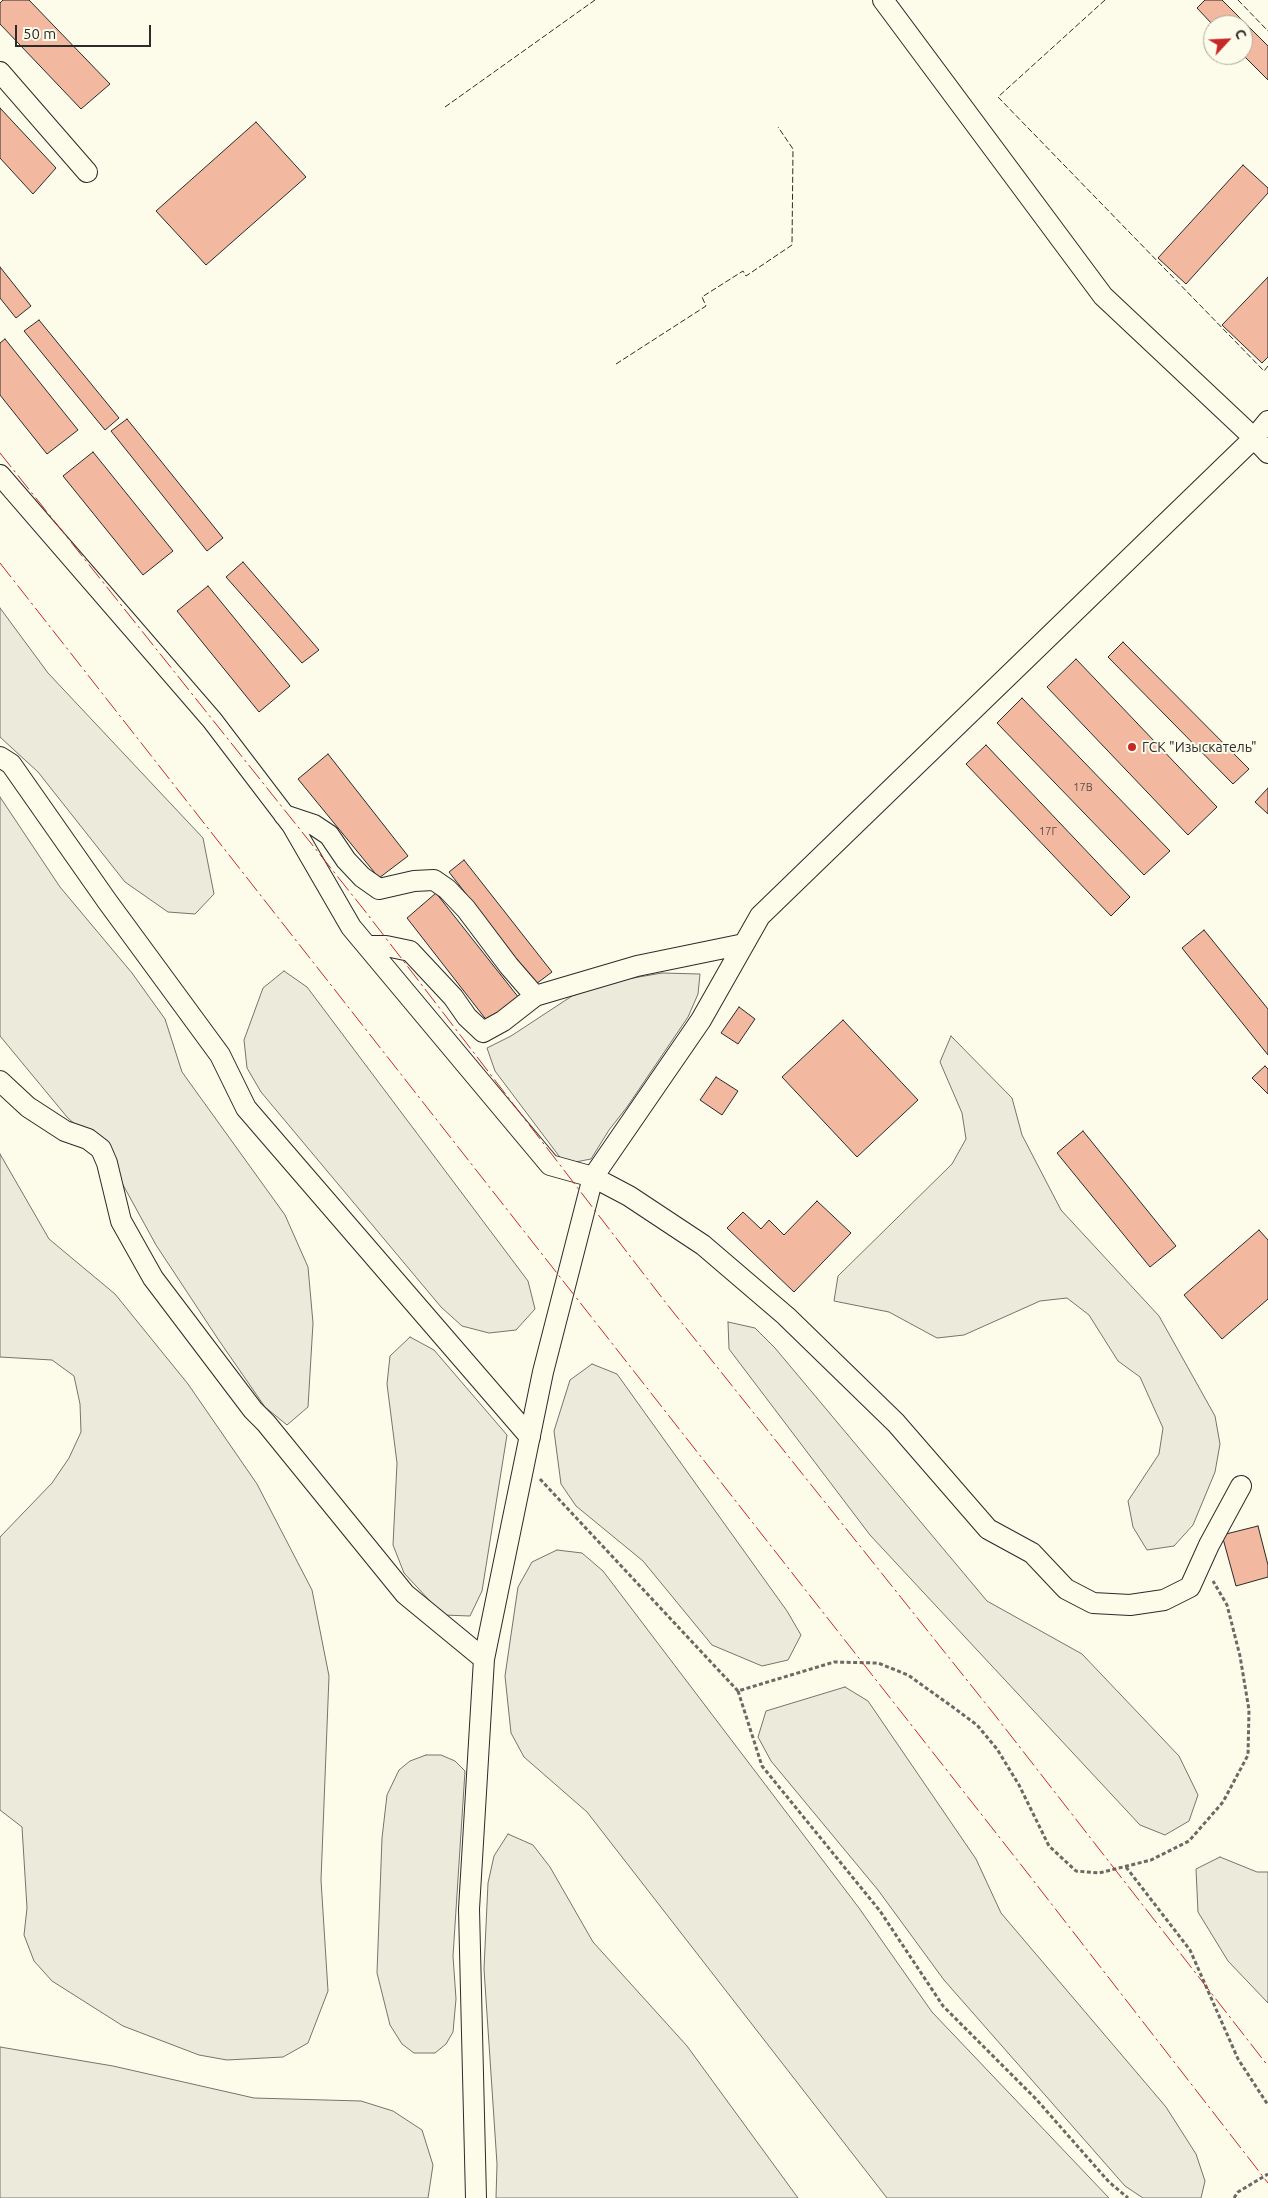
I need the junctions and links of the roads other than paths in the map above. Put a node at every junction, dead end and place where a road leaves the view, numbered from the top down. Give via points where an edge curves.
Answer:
1 (883, 0) edge
2 (0, 72) edge
3 (87, 172) dead end
4 (1268, 421) edge
5 (1254, 438) junction
6 (1268, 453) edge
7 (1, 477) edge
8 (0, 757) edge
9 (284, 815) junction
10 (744, 944) junction
11 (367, 946) junction
12 (535, 996) junction
13 (0, 1081) edge
14 (593, 1177) junction
15 (530, 1437) junction
16 (1241, 1486) dead end
17 (484, 1659) junction
18 (476, 2198) edge

1 - 5 street via 1103,296
2 - 3 street
4 - 5 street
5 - 6 street
5 - 10 street via 760,916
7 - 9 street via 212,720
8 - 15 street via 10,764 106,901 220,1054 246,1108
9 - 11 street via 351,927
9 - 12 street via 314,825 329,835 346,860 379,889 434,880 447,889
10 - 12 street via 637,966
10 - 14 street via 701,1020
11 - 12 street via 410,951 483,1032
11 - 14 street via 550,1165
13 - 17 street via 28,1107 101,1149 122,1221 154,1278 253,1410 405,1594
14 - 15 street via 543,1372
14 - 16 street via 629,1196 704,1246 756,1290 896,1423 988,1529 1032,1554 1066,1589 1093,1603 1130,1606 1164,1600 1190,1587
15 - 17 street
17 - 18 street via 469,1909

